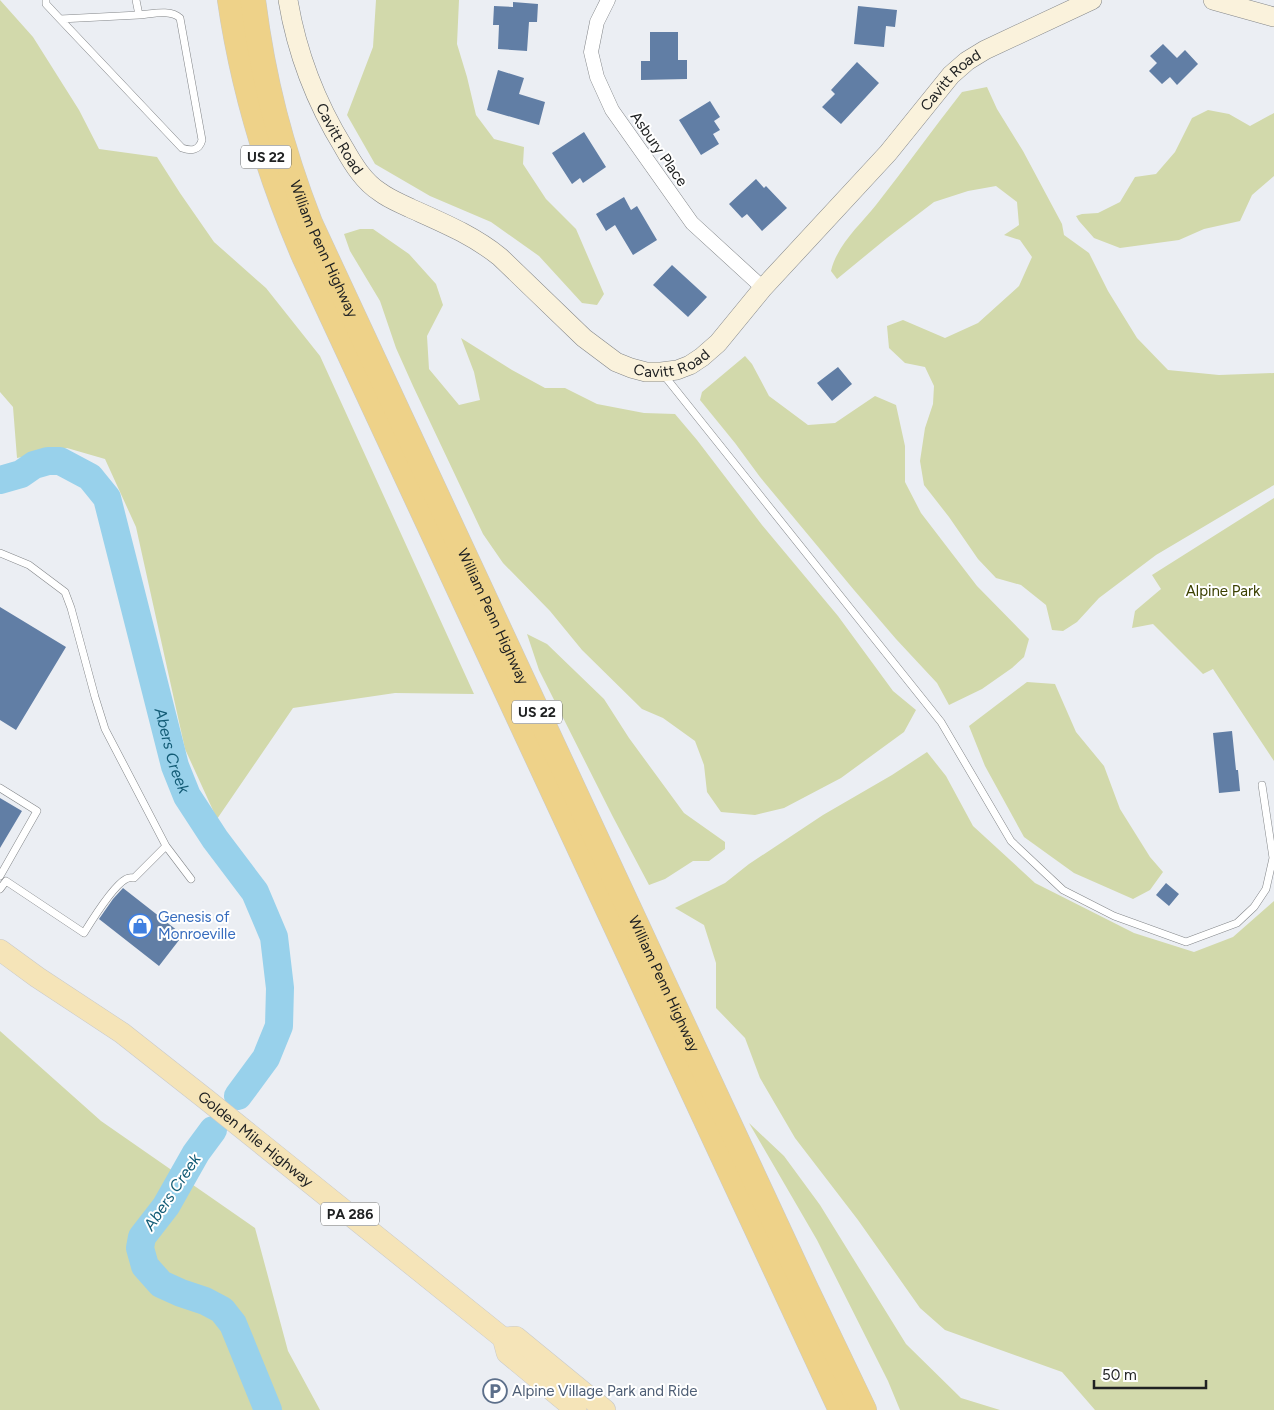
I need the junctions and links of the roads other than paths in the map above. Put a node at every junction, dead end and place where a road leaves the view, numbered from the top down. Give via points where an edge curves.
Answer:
1 (46, 0) edge
2 (136, 0) edge
3 (230, 0) edge
4 (253, 0) edge
5 (288, 0) edge
6 (608, 0) edge
7 (1069, 0) edge
8 (1092, 0) edge
9 (1212, 0) edge
10 (139, 15) junction
11 (1058, 17) junction
12 (1274, 17) edge
13 (60, 19) junction
14 (763, 288) junction
15 (662, 372) junction
16 (0, 553) edge
17 (1262, 786) dead end
18 (0, 788) edge
19 (166, 846) junction
20 (2, 878) edge
21 (191, 879) dead end
22 (0, 889) edge
23 (0, 950) edge
24 (502, 1338) junction
25 (576, 1410) edge
26 (605, 1410) edge
27 (840, 1410) edge
28 (864, 1410) edge

1 - 13 lane
2 - 10 lane
3 - 27 highway, William Penn Highway / US 22 via 257,129 304,256
4 - 28 highway, William Penn Highway / US 22 via 268,92 310,223
5 - 15 street, Cavitt Road via 305,71 318,101 349,157 368,183 392,200 487,246 584,338 616,362 638,370
6 - 14 street, Asbury Place via 597,22 591,52 597,77 612,110 692,223
7 - 11 street
8 - 11 street, Cavitt Road
9 - 12 street
10 - 13 lane
10 - 13 lane via 170,13 180,18 202,140 196,149 182,148
11 - 14 street, Cavitt Road via 985,50 951,75 888,153
14 - 15 street, Cavitt Road via 718,344 690,365
15 - 17 lane via 941,722 1011,840 1063,890 1114,916 1186,942 1237,923 1266,890 1272,858
16 - 19 lane via 29,565 65,592 105,729
18 - 20 lane via 37,811
19 - 20 lane via 134,878 121,882 84,933
19 - 21 lane
20 - 22 lane
23 - 24 main road, Golden Mile Highway / PA 286 via 122,1033
24 - 25 main road, Golden Mile Highway / PA 286 via 507,1353
24 - 26 main road, Golden Mile Highway / PA 286 via 516,1337

